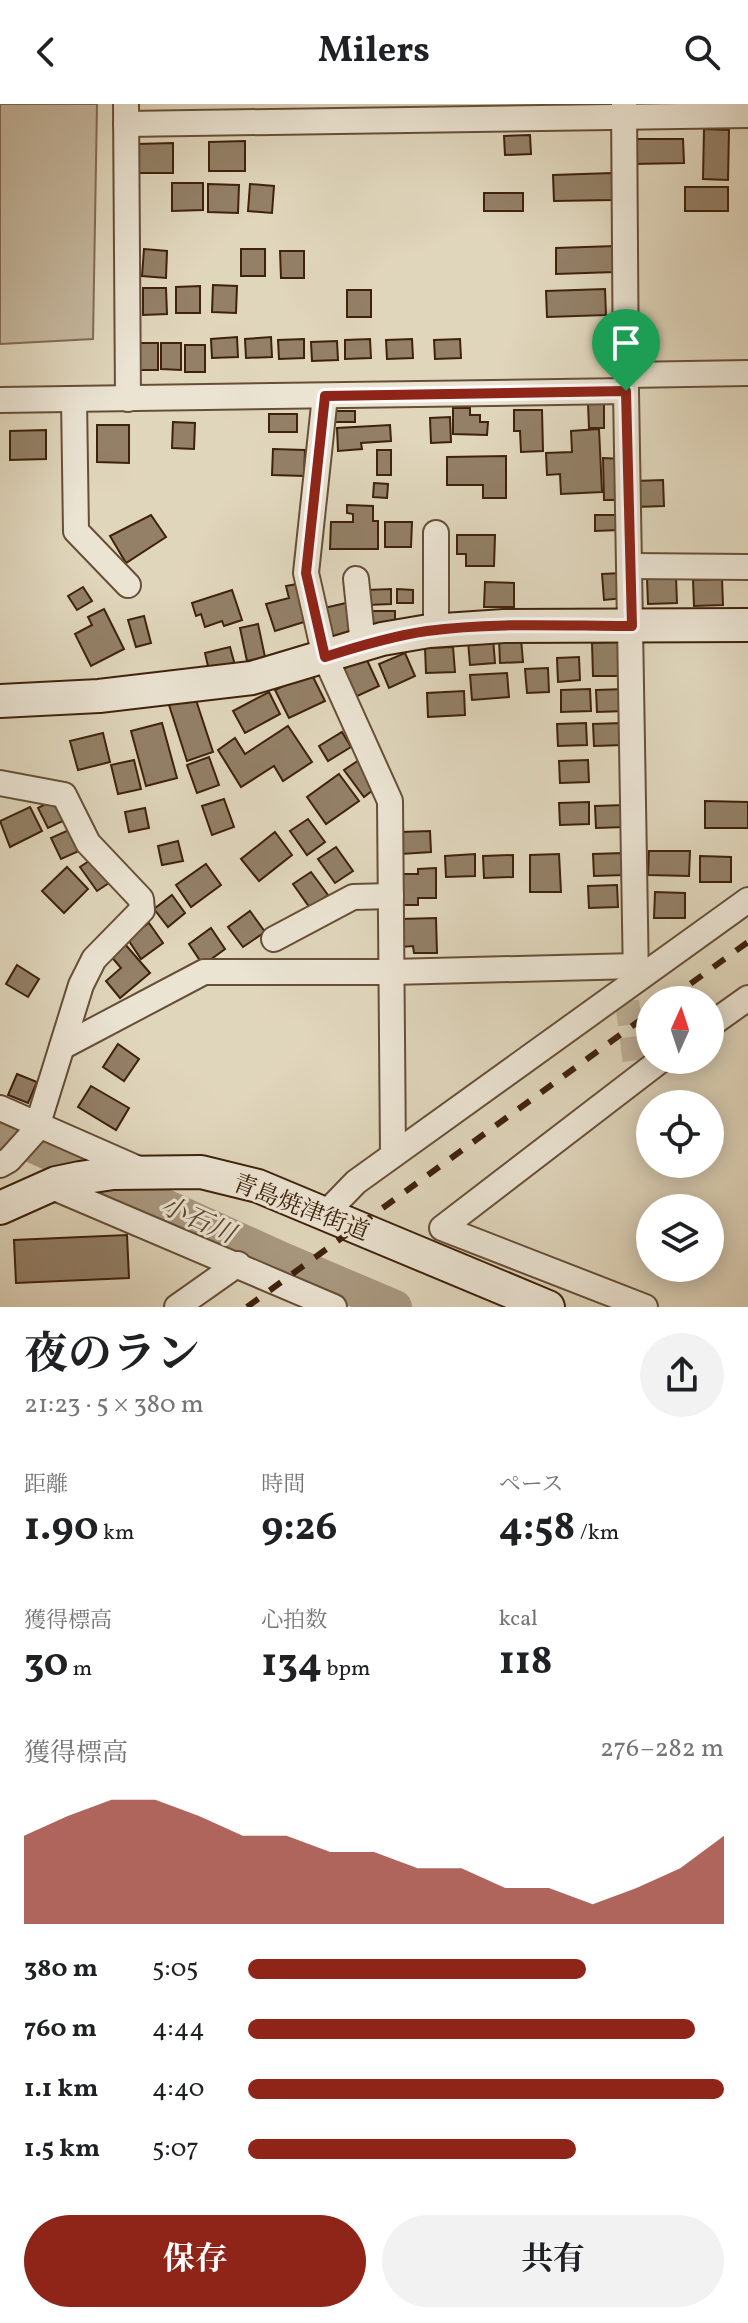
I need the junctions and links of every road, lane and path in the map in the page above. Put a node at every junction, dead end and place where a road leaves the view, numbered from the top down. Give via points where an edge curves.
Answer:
1 (624, 110) edge
2 (126, 114) edge
3 (748, 115) edge
4 (748, 373) edge
5 (626, 383) junction
6 (325, 396) junction
7 (74, 399) junction
8 (128, 399) junction
9 (0, 400) edge
10 (436, 533) dead end
11 (630, 566) junction
12 (748, 567) edge
13 (356, 579) dead end
14 (128, 585) dead end
15 (748, 625) edge
16 (632, 626) junction
17 (436, 630) junction
18 (363, 645) junction
19 (325, 657) junction
20 (0, 701) edge
21 (0, 783) edge
22 (391, 896) junction
23 (748, 900) edge
24 (274, 939) dead end
25 (391, 972) junction
26 (631, 984) junction
27 (748, 998) edge
28 (724, 1015) edge
29 (62, 1047) junction
30 (636, 1071) edge
31 (0, 1108) edge
32 (37, 1127) junction
33 (393, 1155) junction
34 (4, 1162) edge
35 (141, 1172) junction
36 (53, 1184) junction
37 (0, 1208) edge
38 (325, 1214) junction
39 (238, 1264) junction
40 (177, 1307) edge
41 (334, 1307) edge
42 (548, 1307) edge
43 (645, 1307) edge

1 - 2 street
1 - 3 street
1 - 5 street
2 - 8 street
4 - 5 street
5 - 6 street
5 - 11 street
6 - 8 street
6 - 19 street via 306,573
7 - 8 street
7 - 9 street
7 - 14 street via 76,531
10 - 17 street
11 - 12 street
11 - 16 street
13 - 18 street
15 - 16 street
16 - 17 street
16 - 26 street
17 - 18 street
18 - 19 street
19 - 20 street via 252,678 99,696
19 - 22 street via 390,801
21 - 29 street via 64,795 88,843 141,899 142,910 94,959
22 - 24 street via 353,897
22 - 25 street
23 - 26 street
25 - 26 street
25 - 29 street via 204,972
25 - 33 street
26 - 33 street
27 - 28 street
29 - 32 street
30 - 43 street via 442,1228
31 - 32 street
32 - 34 street
32 - 35 street
33 - 38 street
35 - 36 street, 青島焼津街道
35 - 38 street, 青島焼津街道 via 201,1172 258,1186
36 - 37 street, 青島焼津街道
36 - 39 street
38 - 42 street, 青島焼津街道
39 - 40 street
39 - 41 street

